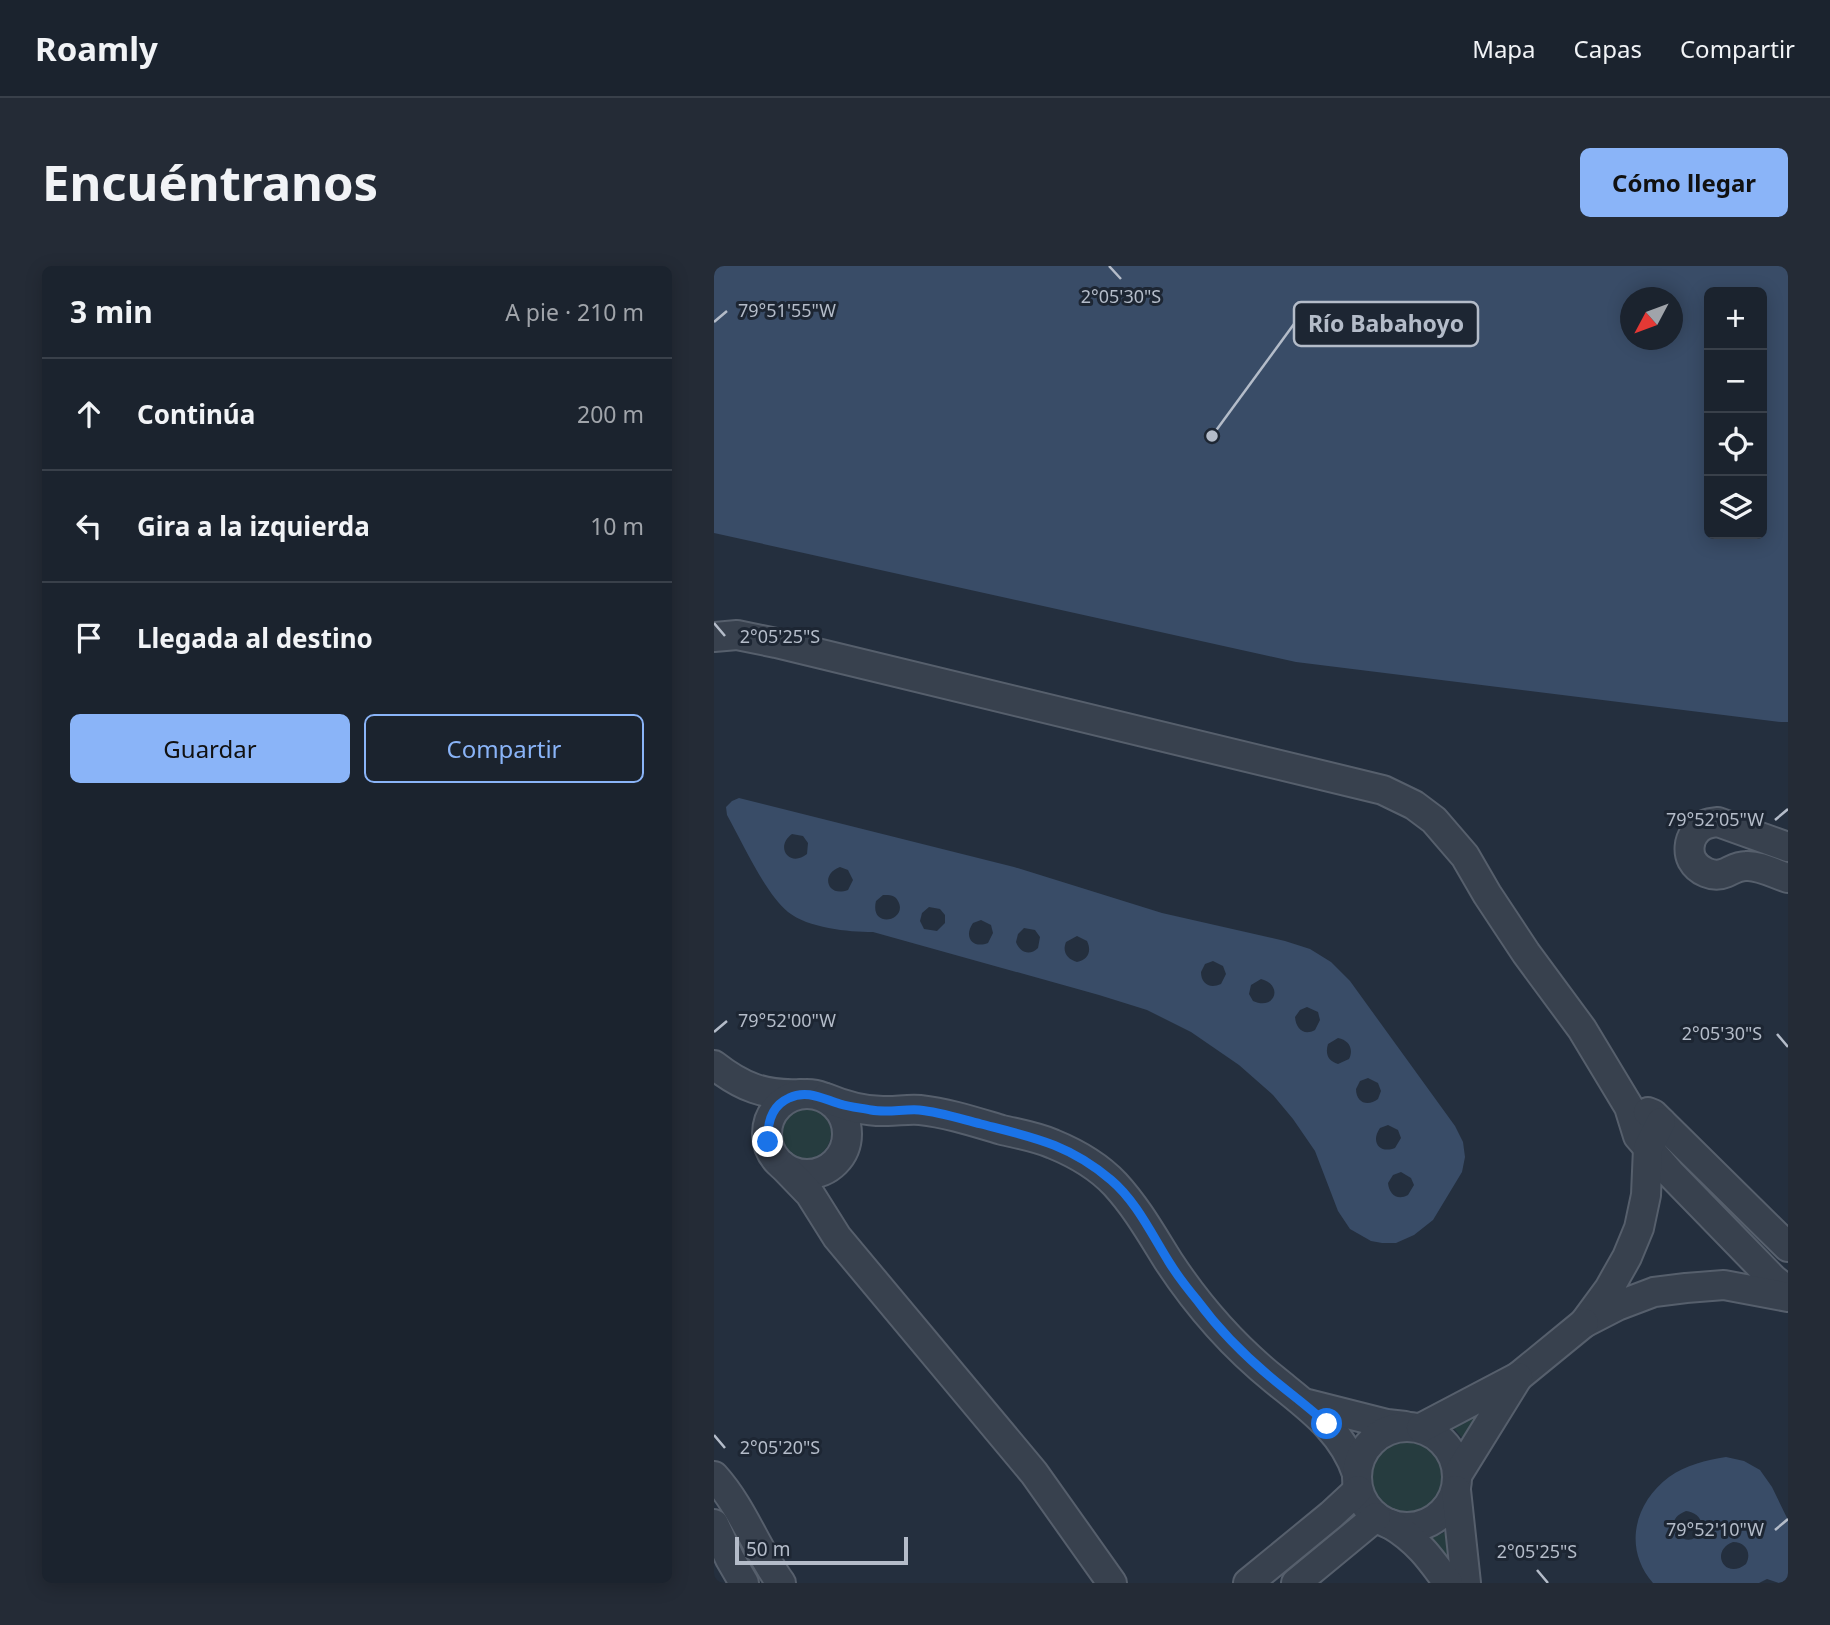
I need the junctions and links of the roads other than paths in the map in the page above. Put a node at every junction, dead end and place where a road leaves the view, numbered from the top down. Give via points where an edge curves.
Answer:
1 (714, 637) edge
2 (1727, 825) junction
3 (1788, 847) edge
4 (1733, 869) junction
5 (1788, 878) edge
6 (718, 1068) edge
7 (814, 1096) junction
8 (1629, 1107) junction
9 (887, 1111) junction
10 (1661, 1122) junction
11 (1648, 1148) junction
12 (775, 1154) junction
13 (838, 1160) junction
14 (837, 1237) junction
15 (1788, 1247) edge
16 (1788, 1291) edge
17 (1788, 1297) edge
18 (1584, 1323) junction
19 (1518, 1377) junction
20 (1305, 1403) junction
21 (1413, 1427) junction
22 (714, 1476) edge
23 (1357, 1482) junction
24 (1457, 1482) junction
25 (1383, 1520) junction
26 (714, 1524) edge
27 (744, 1583) edge
28 (781, 1583) edge
29 (1112, 1583) edge
30 (1248, 1583) edge
31 (1296, 1583) edge
32 (1448, 1583) edge
33 (1466, 1583) edge

1 - 8 street via 737,635 776,643 1383,790 1414,805 1434,820 1465,856
2 - 3 street
2 - 4 street via 1742,844
2 - 4 street via 1702,826 1691,839 1690,856 1708,873
4 - 5 street via 1755,867
6 - 7 street via 763,1092
6 - 12 street via 751,1106
7 - 9 street
7 - 12 street via 789,1098 778,1105 767,1129
7 - 13 street via 836,1106 844,1117 847,1143
8 - 10 street via 1653,1114
8 - 11 street via 1638,1136
9 - 13 street via 861,1127
9 - 20 street via 949,1115 1051,1142 1083,1158 1113,1182 1141,1215 1170,1264 1235,1344
10 - 11 street
10 - 15 street
11 - 16 street
11 - 18 street via 1639,1228 1609,1289
12 - 13 street via 795,1172 809,1174
12 - 14 street via 810,1194
13 - 14 street via 825,1182 824,1204
14 - 29 street via 1034,1473
17 - 18 street via 1724,1285 1654,1292
18 - 19 street
19 - 21 street
19 - 24 street
20 - 21 street
20 - 23 street via 1344,1446
21 - 23 street via 1390,1429 1377,1436 1359,1459
21 - 24 street via 1435,1434 1447,1445 1455,1459
22 - 28 street via 739,1509
23 - 25 street via 1365,1504
23 - 30 street via 1331,1515
24 - 25 street via 1449,1505 1438,1518 1406,1528
24 - 33 street
25 - 31 street
25 - 32 street via 1416,1543
26 - 27 street

